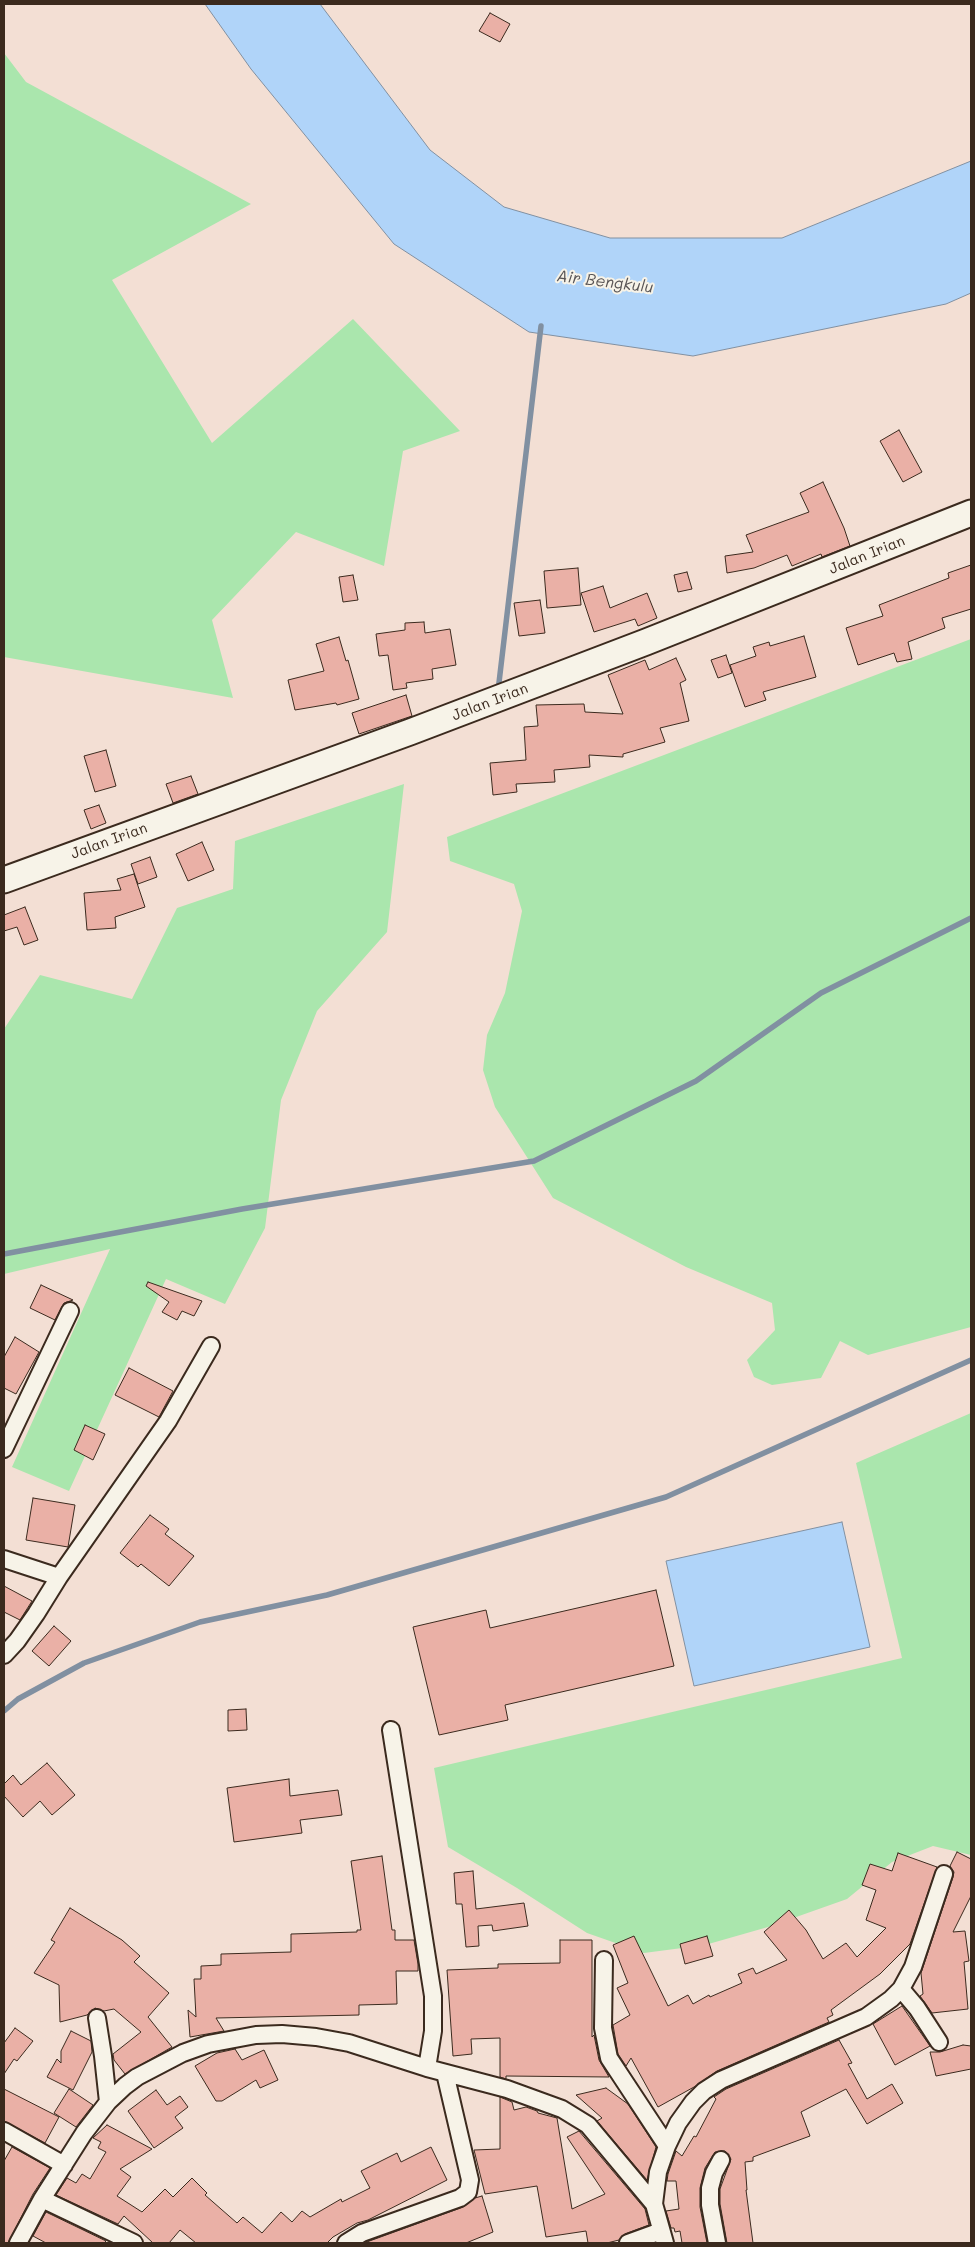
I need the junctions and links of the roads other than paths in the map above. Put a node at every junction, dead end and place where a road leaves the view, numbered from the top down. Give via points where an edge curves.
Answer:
1 (971, 513) edge
2 (4, 880) edge
3 (70, 1311) dead end
4 (211, 1346) dead end
5 (4, 1449) edge
6 (4, 1559) edge
7 (59, 1578) junction
8 (4, 1655) edge
9 (390, 1730) dead end
10 (944, 1874) dead end
11 (604, 1960) dead end
12 (901, 1988) junction
13 (97, 2018) dead end
14 (939, 2042) dead end
15 (427, 2068) junction
16 (445, 2073) junction
17 (108, 2102) junction
18 (4, 2131) edge
19 (667, 2146) junction
20 (721, 2160) dead end
21 (64, 2165) junction
22 (42, 2199) junction
23 (654, 2204) junction
24 (663, 2237) edge
25 (18, 2243) edge
26 (134, 2243) edge
27 (346, 2243) edge
28 (628, 2243) edge
29 (717, 2243) edge

1 - 2 main road, Jalan Irian via 637,646
3 - 5 street
4 - 7 street via 168,1421
6 - 7 street
7 - 8 street
9 - 15 street via 433,1996 433,2031
10 - 12 street via 913,1967
11 - 19 street via 603,2028 609,2058
12 - 14 street
12 - 19 street via 866,2017 721,2080 704,2091 686,2111
13 - 17 street
15 - 16 street
15 - 17 street via 341,2042 282,2034 256,2035 183,2052 137,2077
16 - 23 street via 538,2098 576,2116 588,2125
16 - 27 street via 470,2180 468,2192 460,2198 362,2233
17 - 21 street
18 - 21 street
19 - 23 street via 658,2172
20 - 29 street via 710,2188
21 - 22 street
22 - 25 street
22 - 26 street
23 - 24 street
24 - 28 street

